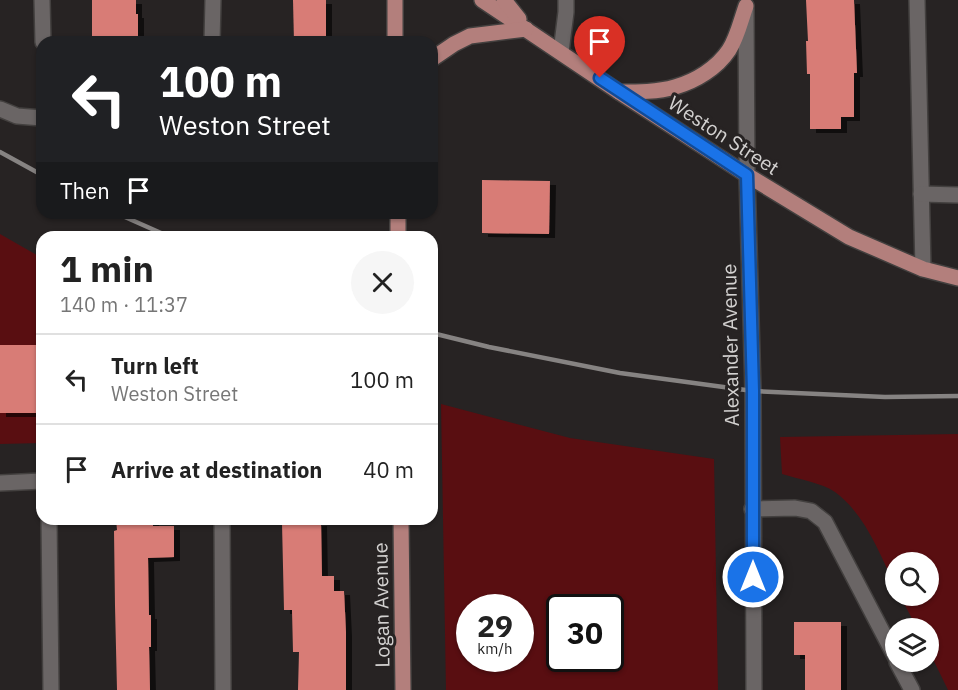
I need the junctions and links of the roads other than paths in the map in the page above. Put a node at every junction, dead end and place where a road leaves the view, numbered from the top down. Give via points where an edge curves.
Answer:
1 (42, 0) edge
2 (213, 0) edge
3 (394, 0) edge
4 (482, 0) edge
5 (504, 0) edge
6 (566, 0) edge
7 (917, 0) edge
8 (746, 3) edge
9 (526, 29) junction
10 (43, 36) edge
11 (212, 36) edge
12 (395, 36) edge
13 (561, 52) junction
14 (438, 54) edge
15 (619, 92) junction
16 (0, 109) edge
17 (36, 118) edge
18 (747, 175) junction
19 (921, 194) junction
20 (958, 195) edge
21 (923, 269) junction
22 (958, 278) edge
23 (36, 482) edge
24 (0, 483) edge
25 (752, 509) junction
26 (49, 525) edge
27 (222, 525) edge
28 (401, 525) edge
29 (885, 639) edge
30 (902, 672) edge
31 (51, 690) edge
32 (223, 690) edge
33 (403, 690) edge
34 (754, 690) edge
35 (912, 690) edge

1 - 10 street
2 - 11 street
3 - 12 main road
4 - 9 main road, Weston Street
5 - 9 main road
6 - 13 street
7 - 19 street
8 - 15 main road via 730,49 706,73 674,88
8 - 18 street, Alexander Avenue
9 - 13 main road, Weston Street
9 - 14 main road via 470,36
13 - 15 main road, Weston Street
15 - 18 main road, Weston Street
16 - 17 street
18 - 21 main road, Weston Street via 849,237
18 - 25 street, Alexander Avenue
19 - 20 street
19 - 21 street
21 - 22 main road, Weston Street
23 - 24 street
25 - 29 street via 795,508 811,511 825,522
25 - 34 street, Alexander Avenue
26 - 31 street
27 - 32 street
28 - 33 main road, Logan Avenue
30 - 35 street

